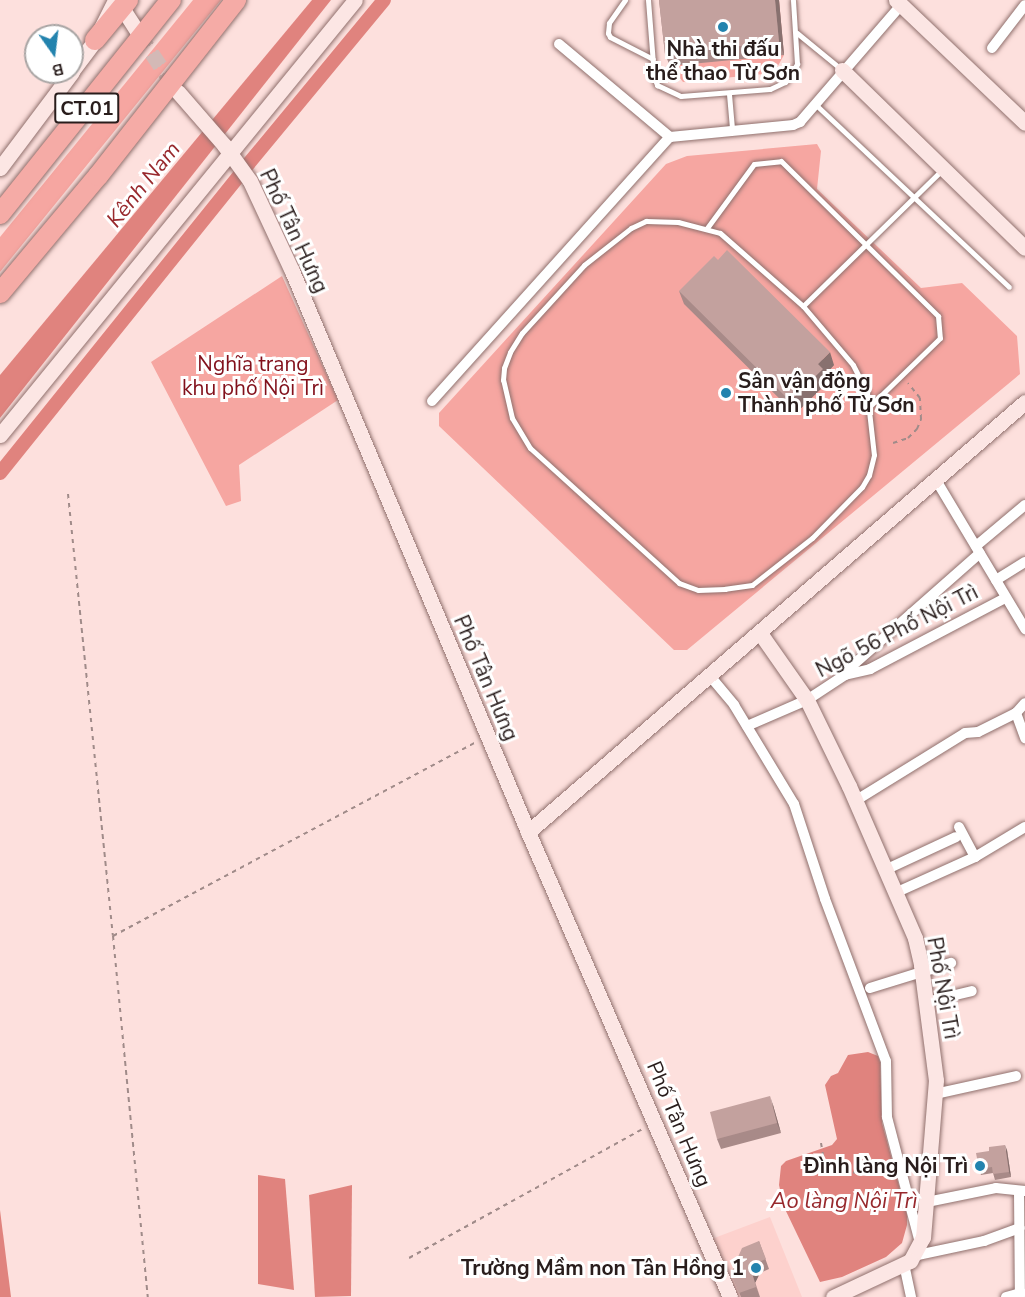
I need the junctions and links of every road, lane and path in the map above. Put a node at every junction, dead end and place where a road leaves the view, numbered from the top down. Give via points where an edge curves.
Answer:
1 (171, 0) edge
2 (236, 0) edge
3 (355, 0) edge
4 (625, 0) edge
5 (648, 0) edge
6 (793, 0) edge
7 (120, 2) edge
8 (898, 2) edge
9 (1025, 5) edge
10 (797, 33) junction
11 (139, 34) tunnel mouth
12 (95, 40) joint
13 (559, 44) dead end
14 (992, 48) dead end
15 (84, 55) edge
16 (653, 59) junction
17 (842, 70) junction
18 (63, 84) edge
19 (178, 92) tunnel mouth
20 (729, 94) junction
21 (815, 104) junction
22 (1025, 123) edge
23 (732, 132) junction
24 (669, 137) junction
25 (230, 153) junction
26 (0, 168) edge
27 (944, 168) junction
28 (914, 197) junction
29 (0, 214) edge
30 (707, 228) junction
31 (865, 245) junction
32 (1025, 248) edge
33 (1009, 287) dead end
34 (0, 293) edge
35 (802, 306) junction
36 (908, 383) dead end
37 (432, 401) dead end
38 (1025, 402) edge
39 (870, 406) junction
40 (0, 435) edge
41 (893, 443) dead end
42 (936, 480) junction
43 (68, 494) dead end
44 (1025, 506) edge
45 (978, 550) junction
46 (1025, 562) edge
47 (996, 580) junction
48 (1005, 598) junction
49 (1025, 629) edge
50 (760, 633) junction
51 (845, 675) junction
52 (710, 676) junction
53 (807, 700) junction
54 (1025, 703) edge
55 (1016, 713) junction
56 (747, 726) junction
57 (487, 736) junction
58 (1025, 738) edge
59 (855, 801) junction
60 (1025, 828) edge
61 (528, 832) junction
62 (975, 856) junction
63 (885, 870) junction
64 (895, 893) junction
65 (113, 936) junction
66 (951, 963) dead end
67 (922, 971) junction
68 (870, 988) dead end
69 (972, 991) dead end
70 (926, 1002) junction
71 (1016, 1076) dead end
72 (935, 1094) junction
73 (656, 1122) junction
74 (821, 1143) dead end
75 (899, 1166) junction
76 (826, 1170) dead end
77 (835, 1175) dead end
78 (1022, 1192) edge
79 (927, 1202) junction
80 (1020, 1228) junction
81 (912, 1254) junction
82 (409, 1258) dead end
83 (1023, 1278) edge
84 (1020, 1295) edge
85 (148, 1297) edge
86 (730, 1297) edge
87 (833, 1297) edge
88 (911, 1297) edge
89 (1006, 1297) edge

1 - 29 highway, CT.01
2 - 34 highway, CT.01
3 - 25 street
4 - 16 lane via 609,23 608,33
5 - 16 lane
6 - 10 lane
7 - 11 street
7 - 12 highway
8 - 17 street
8 - 22 street
9 - 14 street
10 - 17 lane
10 - 20 lane via 797,64 785,82 770,89
12 - 15 street
13 - 24 street
16 - 20 lane via 657,85 673,93
17 - 21 street
17 - 27 street
18 - 26 street
19 - 25 street, Phố Tân Hưng
20 - 23 lane
21 - 23 street via 793,125
21 - 28 lane
23 - 24 street
24 - 37 street
25 - 40 street
25 - 57 street, Phố Tân Hưng via 250,181 292,271
27 - 28 lane
27 - 32 street
28 - 31 lane
28 - 33 lane
30 - 31 lane via 754,165 781,161
30 - 35 lane via 720,233
30 - 39 lane via 663,221 646,221 631,228 584,266 522,333 510,352 503,380 512,418 530,448 679,584 698,590 725,590 752,585 774,570 862,487 873,466
31 - 35 lane
31 - 39 lane via 938,316 940,338
35 - 39 lane via 853,365
36 - 41 path via 920,398 921,419 908,438
38 - 42 street
42 - 45 street
42 - 50 street
43 - 65 path
44 - 45 street
45 - 47 street
45 - 51 street
46 - 47 street
47 - 48 street
48 - 49 street
48 - 51 street, Ngõ 56 Phố Nội Trì via 870,669
50 - 52 street
50 - 53 street, Phố Nội Trì
51 - 53 street, Ngõ 56 Phố Nội Trì
52 - 56 street
52 - 61 street
53 - 56 street, Ngõ 56 Phố Nội Trì
53 - 59 street, Phố Nội Trì
54 - 55 street
55 - 58 street
55 - 59 street via 978,732 965,733
56 - 75 street via 794,804 886,1061 887,1117
57 - 61 street, Phố Tân Hưng
57 - 65 path
59 - 63 street, Phố Nội Trì
60 - 62 street
61 - 73 street, Phố Tân Hưng
62 - 63 street via 957,832
62 - 64 street
63 - 64 street, Phố Nội Trì
64 - 67 street, Phố Nội Trì via 915,938
65 - 85 path
66 - 67 street
67 - 68 street
67 - 70 street, Phố Nội Trì
69 - 70 street
70 - 72 street, Phố Nội Trì
71 - 72 street
72 - 79 street, Phố Nội Trì
73 - 82 path
73 - 86 street, Phố Tân Hưng
74 - 76 path
75 - 77 path
75 - 81 street
78 - 79 street via 996,1188
78 - 80 street
79 - 81 street, Phố Nội Trì via 923,1237
80 - 81 street via 984,1241
80 - 83 street
81 - 87 street
81 - 88 street
83 - 84 street
84 - 89 street

